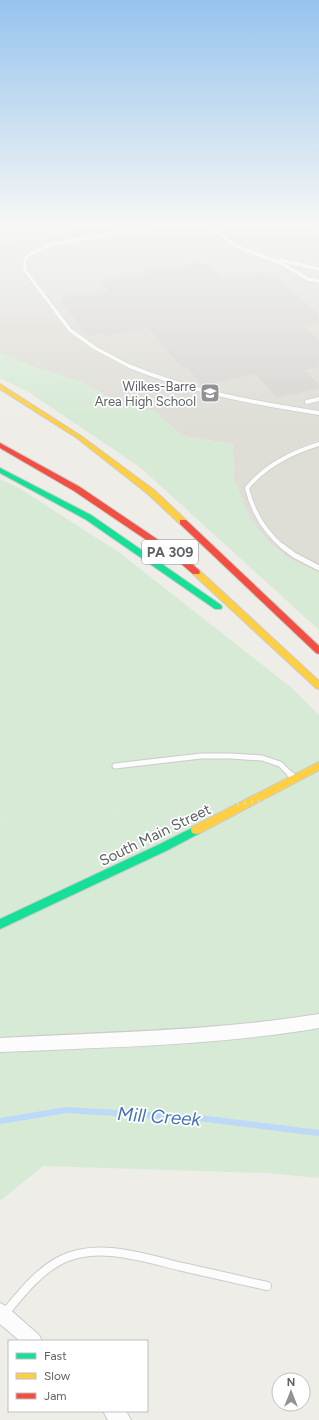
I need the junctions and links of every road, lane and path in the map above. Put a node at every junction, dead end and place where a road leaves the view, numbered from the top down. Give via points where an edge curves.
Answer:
1 (39, 289) edge
2 (0, 386) edge
3 (319, 400) edge
4 (308, 402) dead end
5 (319, 413) edge
6 (319, 444) edge
7 (0, 445) edge
8 (0, 470) edge
9 (319, 568) edge
10 (271, 618) dead end
11 (319, 651) edge
12 (319, 657) edge
13 (319, 688) edge
14 (115, 766) dead end
15 (319, 766) edge
16 (295, 778) junction
17 (0, 924) edge
18 (319, 1020) edge
19 (0, 1045) edge
20 (267, 1286) dead end
21 (2, 1313) edge
22 (32, 1340) edge
23 (113, 1412) edge
24 (122, 1420) edge

1 - 5 lane via 69,329 109,356 156,376 205,392
2 - 11 main road via 79,437 151,492
3 - 4 lane
6 - 9 lane via 275,462 258,475 247,488 253,511 273,538 292,556
7 - 13 main road, PA 309 via 77,489 182,560 258,628
8 - 13 main road via 88,517 227,613
10 - 12 main road
14 - 16 lane via 201,756 262,758 280,764
15 - 16 main road, South Main Street
16 - 17 main road, South Main Street via 226,816
18 - 19 street via 295,1025 192,1035
20 - 21 lane via 118,1253 92,1251 70,1256 50,1266
21 - 22 street
23 - 24 street

